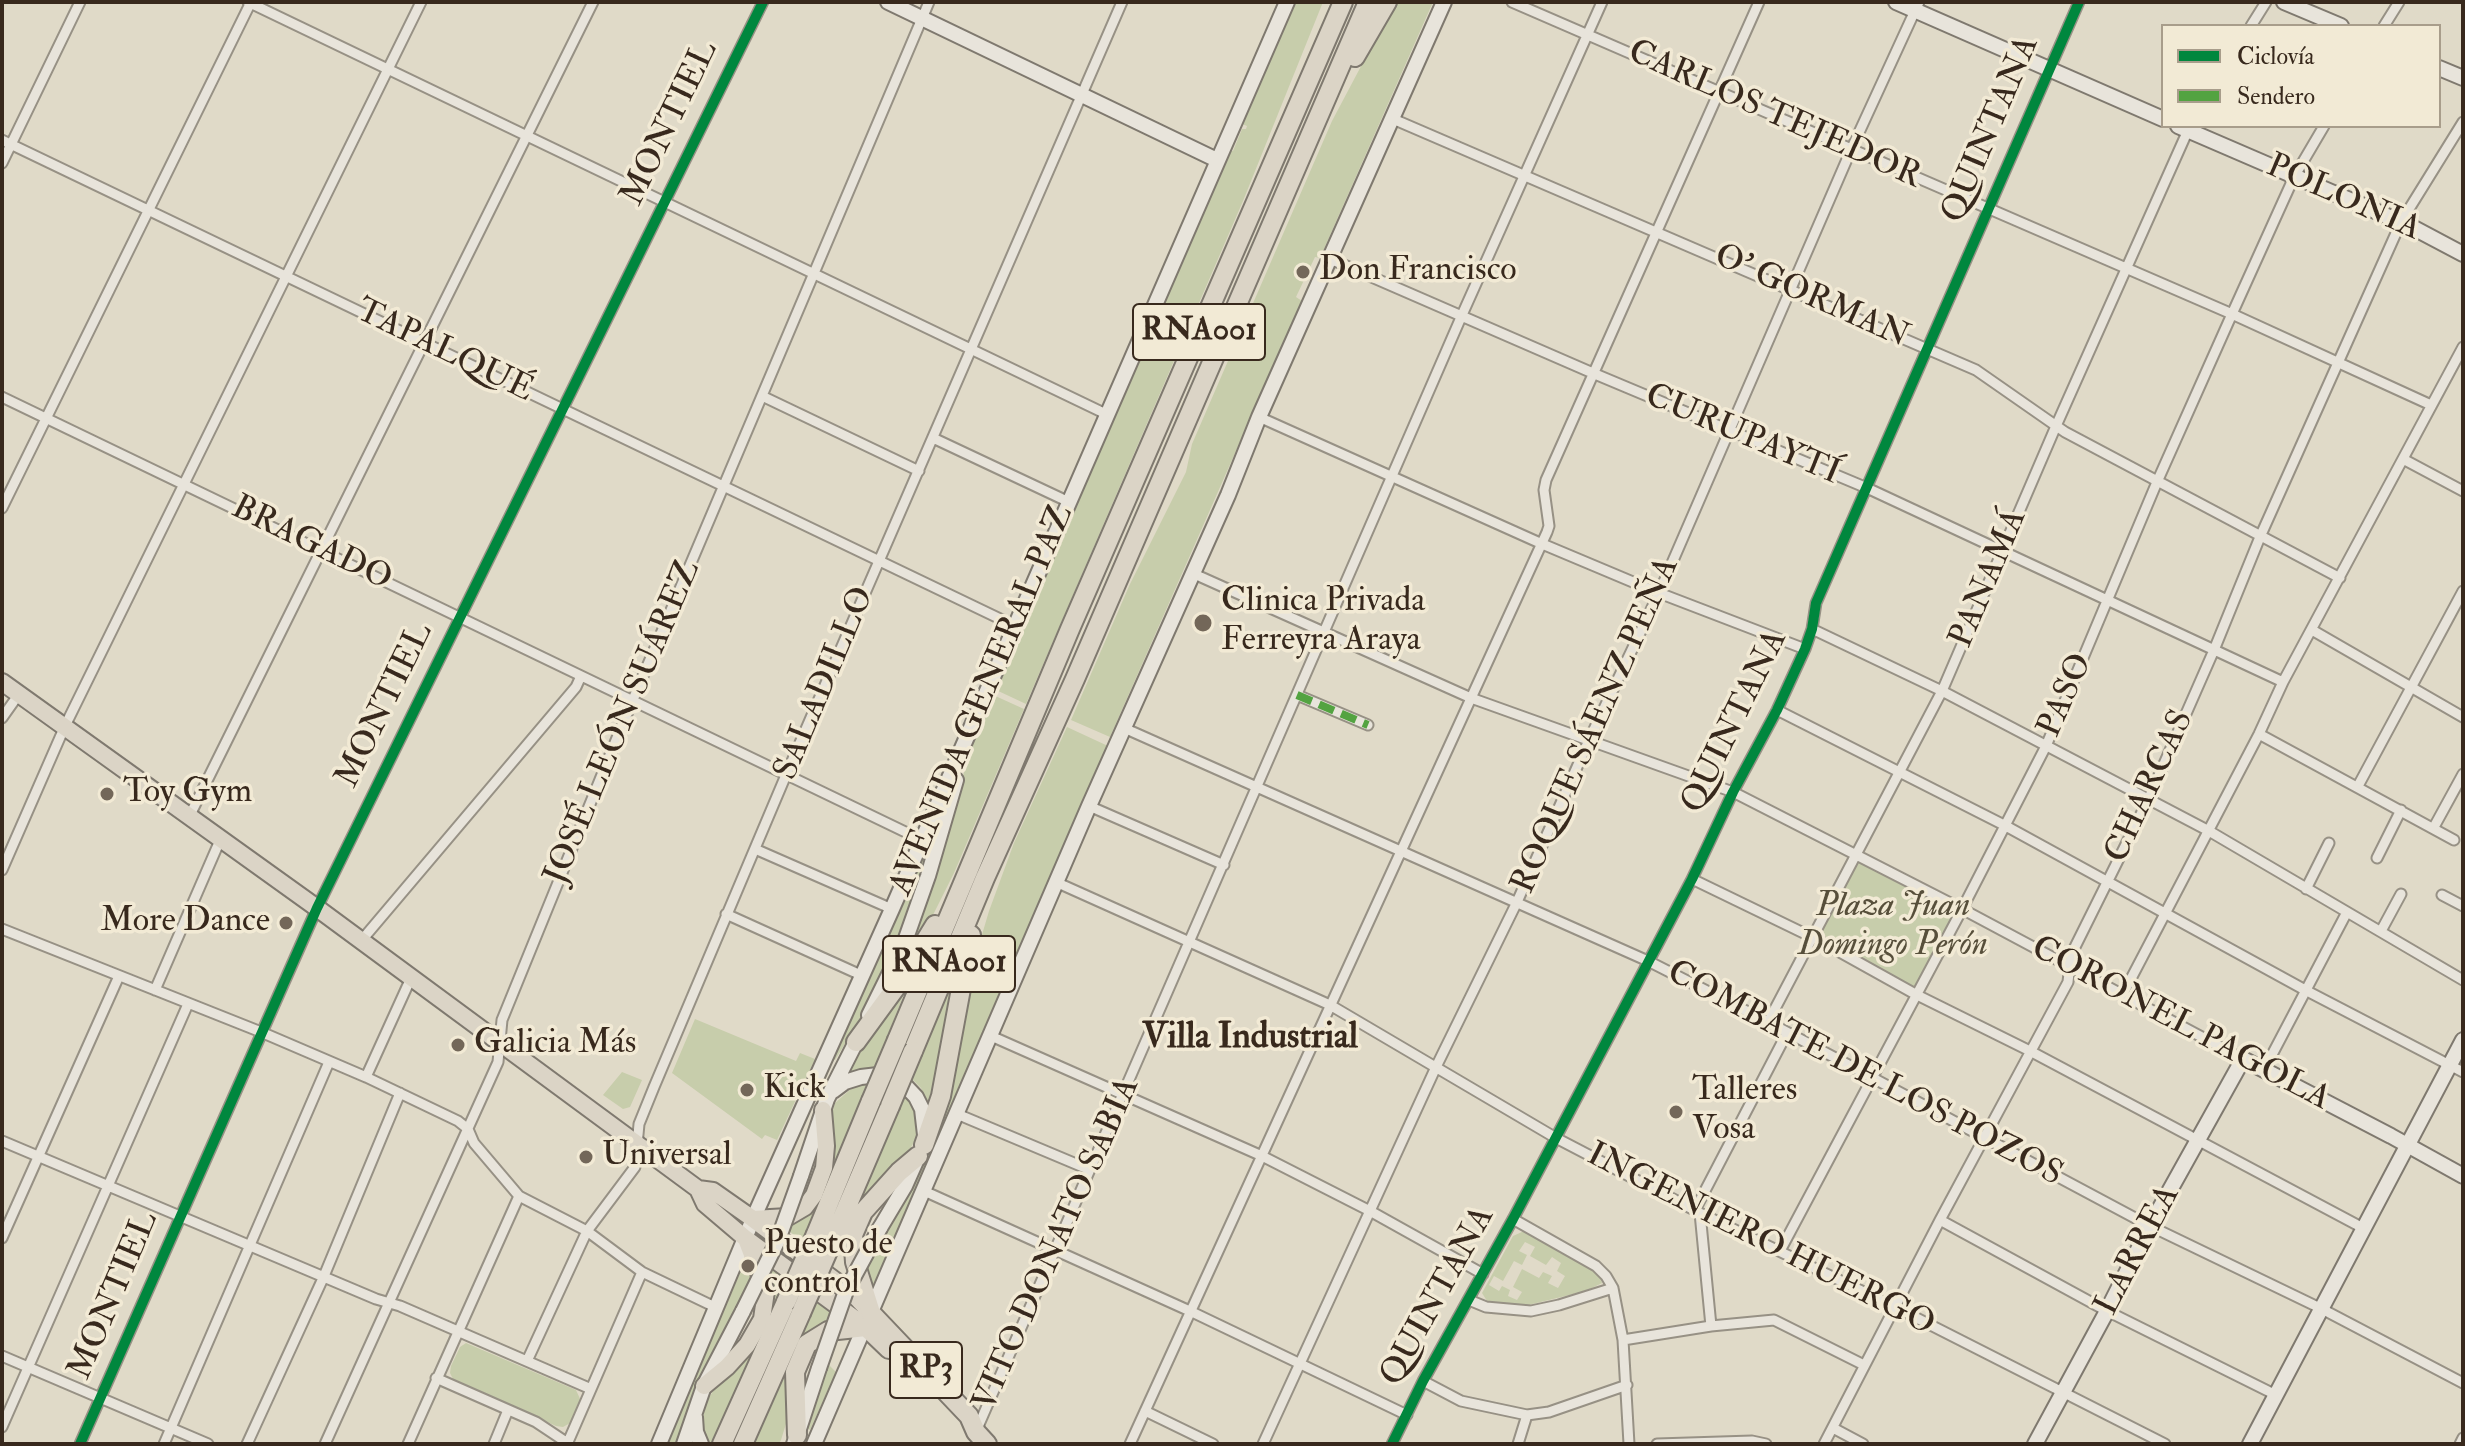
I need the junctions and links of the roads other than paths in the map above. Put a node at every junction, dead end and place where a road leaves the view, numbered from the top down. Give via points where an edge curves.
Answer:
1 (80, 2) edge
2 (250, 2) edge
3 (421, 2) edge
4 (593, 2) edge
5 (763, 2) edge
6 (888, 2) edge
7 (929, 2) edge
8 (1122, 2) edge
9 (1287, 2) edge
10 (1330, 2) edge
11 (1343, 2) edge
12 (1368, 2) edge
13 (1387, 2) edge
14 (1444, 2) edge
15 (1512, 2) edge
16 (1602, 2) edge
17 (1759, 2) edge
18 (1896, 2) edge
19 (2079, 2) edge
20 (2266, 2) edge
21 (2284, 2) edge
22 (2399, 2) edge
23 (1917, 6) edge
24 (922, 19) junction
25 (2252, 24) edge
26 (2336, 24) edge
27 (2385, 24) edge
28 (1587, 35) junction
29 (388, 69) junction
30 (2049, 69) junction
31 (2441, 69) edge
32 (2463, 78) edge
33 (1718, 92) junction
34 (1081, 95) junction
35 (1292, 117) junction
36 (1319, 118) junction
37 (2161, 118) edge
38 (1393, 119) junction
39 (2463, 122) edge
40 (2185, 128) edge
41 (2187, 128) edge
42 (2323, 128) edge
43 (526, 136) junction
44 (6, 142) edge
45 (1851, 150) junction
46 (1217, 160) junction
47 (2, 163) edge
48 (1526, 175) junction
49 (2294, 177) junction
50 (664, 201) junction
51 (1988, 210) junction
52 (149, 211) junction
53 (2401, 222) junction
54 (1658, 231) junction
55 (2463, 254) edge
56 (1328, 258) junction
57 (2125, 270) junction
58 (814, 274) junction
59 (286, 276) junction
60 (1791, 290) junction
61 (2232, 314) junction
62 (1462, 315) junction
63 (423, 343) junction
64 (2463, 347) edge
65 (972, 349) junction
66 (1927, 349) junction
67 (2338, 363) junction
68 (1595, 374) junction
69 (762, 396) junction
70 (2, 397) edge
71 (2431, 405) junction
72 (562, 409) junction
73 (1106, 414) junction
74 (1259, 417) junction
75 (46, 419) junction
76 (2056, 426) junction
77 (1729, 431) junction
78 (933, 438) junction
79 (2403, 459) junction
80 (919, 471) junction
81 (1392, 478) junction
82 (2157, 482) junction
83 (184, 484) junction
84 (723, 486) junction
85 (1867, 488) junction
86 (2463, 491) edge
87 (1069, 502) junction
88 (2, 508) edge
89 (2260, 537) junction
90 (1540, 543) junction
91 (2003, 550) junction
92 (321, 551) junction
93 (879, 561) junction
94 (1192, 573) junction
95 (2340, 578) junction
96 (2463, 591) edge
97 (1659, 593) junction
98 (2108, 600) junction
99 (461, 617) junction
100 (1015, 626) junction
101 (1812, 629) junction
102 (2312, 630) junction
103 (1325, 632) junction
104 (1805, 649) junction
105 (2214, 650) junction
106 (581, 676) junction
107 (2, 682) edge
108 (2283, 682) junction
109 (2413, 689) junction
110 (1942, 691) junction
111 (19, 694) junction
112 (1297, 695) junction
113 (1471, 698) junction
114 (633, 700) junction
115 (1777, 710) junction
116 (2463, 717) edge
117 (2, 718) edge
118 (1368, 725) dead end
119 (65, 726) junction
120 (1124, 728) junction
121 (2259, 734) junction
122 (1589, 740) junction
123 (964, 745) junction
124 (2046, 746) junction
125 (1900, 771) junction
126 (2463, 774) edge
127 (786, 775) junction
128 (2358, 786) junction
129 (1257, 789) junction
130 (1733, 792) junction
131 (2149, 798) junction
132 (1089, 806) junction
133 (2401, 810) junction
134 (190, 815) junction
135 (2004, 825) junction
136 (2434, 827) junction
137 (2209, 831) junction
138 (221, 838) junction
139 (922, 840) junction
140 (2454, 840) dead end
141 (2329, 843) dead end
142 (755, 849) junction
143 (1401, 850) junction
144 (1857, 854) junction
145 (2377, 858) dead end
146 (1224, 865) junction
147 (2, 870) edge
148 (976, 875) junction
149 (1692, 879) junction
150 (1058, 883) junction
151 (2107, 883) junction
152 (2306, 889) junction
153 (2401, 894) dead end
154 (2442, 895) dead end
155 (1517, 902) junction
156 (2463, 906) edge
157 (317, 908) junction
158 (892, 909) junction
159 (1962, 909) junction
160 (2347, 912) junction
161 (726, 914) junction
162 (2164, 914) junction
163 (2, 929) edge
164 (2381, 931) junction
165 (1815, 938) junction
166 (1189, 940) junction
167 (361, 941) junction
168 (1648, 961) junction
169 (2070, 968) junction
170 (119, 976) junction
171 (863, 976) junction
172 (411, 978) junction
173 (2463, 980) edge
174 (155, 990) junction
175 (2307, 991) junction
176 (2123, 994) junction
177 (1917, 995) junction
178 (188, 1004) junction
179 (1330, 1005) junction
180 (1768, 1022) junction
181 (261, 1032) junction
182 (1787, 1033) junction
183 (991, 1036) junction
184 (2463, 1040) edge
185 (856, 1042) junction
186 (501, 1043) junction
187 (2030, 1051) junction
188 (2243, 1059) junction
189 (329, 1062) junction
190 (1436, 1067) junction
191 (2456, 1068) edge
192 (2264, 1070) junction
193 (366, 1077) junction
194 (1871, 1079) junction
195 (400, 1093) junction
196 (829, 1093) junction
197 (1124, 1094) junction
198 (880, 1104) junction
199 (823, 1110) junction
200 (957, 1114) junction
201 (468, 1129) junction
202 (1556, 1138) junction
203 (1984, 1138) junction
204 (2199, 1139) junction
205 (2, 1141) edge
206 (636, 1144) junction
207 (2408, 1145) junction
208 (921, 1151) junction
209 (38, 1155) junction
210 (1262, 1156) junction
211 (1088, 1169) junction
212 (2463, 1176) edge
213 (108, 1183) junction
214 (698, 1189) junction
215 (924, 1191) junction
216 (519, 1196) junction
217 (1370, 1211) junction
218 (1698, 1211) junction
219 (180, 1216) junction
220 (753, 1219) junction
221 (1513, 1219) junction
222 (1940, 1220) junction
223 (2150, 1226) junction
224 (2363, 1228) junction
225 (587, 1231) junction
226 (2, 1238) edge
227 (745, 1238) junction
228 (251, 1246) junction
229 (1054, 1251) junction
230 (1780, 1251) junction
231 (642, 1272) junction
232 (1483, 1274) junction
233 (324, 1276) junction
234 (1613, 1288) junction
235 (1469, 1300) junction
236 (388, 1302) junction
237 (1895, 1307) junction
238 (717, 1308) junction
239 (2320, 1308) junction
240 (2107, 1311) junction
241 (1192, 1312) junction
242 (868, 1320) junction
243 (1711, 1326) junction
244 (457, 1330) junction
245 (1623, 1340) junction
246 (2, 1356) edge
247 (527, 1361) junction
248 (1300, 1364) junction
249 (1864, 1365) junction
250 (29, 1367) junction
251 (436, 1378) junction
252 (1423, 1381) junction
253 (2463, 1383) edge
254 (1627, 1385) junction
255 (704, 1386) junction
256 (591, 1389) junction
257 (2063, 1393) junction
258 (2274, 1394) junction
259 (102, 1397) junction
260 (696, 1405) junction
261 (508, 1410) junction
262 (1145, 1411) junction
263 (1407, 1415) junction
264 (1527, 1415) junction
265 (2, 1427) edge
266 (171, 1427) junction
267 (1833, 1428) junction
268 (982, 1438) edge
269 (2463, 1438) edge
270 (802, 1441) edge
271 (568, 1443) edge
272 (733, 1443) edge
273 (80, 1444) edge
274 (164, 1444) edge
275 (208, 1444) edge
276 (247, 1444) edge
277 (325, 1444) edge
278 (408, 1444) edge
279 (494, 1444) edge
280 (659, 1444) edge
281 (684, 1444) edge
282 (701, 1444) edge
283 (1130, 1444) edge
284 (1213, 1444) edge
285 (1263, 1444) edge
286 (1392, 1444) edge
287 (1518, 1444) edge
288 (1629, 1444) edge
289 (1657, 1444) edge
290 (1766, 1444) edge
291 (1824, 1444) edge
292 (1863, 1444) edge
293 (2035, 1444) edge
294 (2165, 1444) edge
295 (2250, 1444) edge
296 (2460, 1444) edge

1 - 44 street
2 - 29 street
2 - 52 street
3 - 29 street
4 - 43 street
5 - 50 street, MONTIEL
6 - 24 street
7 - 24 street, JOSÉ LEÓN SUÁREZ
8 - 34 street, SALADILLO
9 - 46 street, AVENIDA GENERAL PAZ
10 - 35 highway
11 - 35 highway, AVENIDA GENERAL PAZ / RNA001
12 - 36 highway, AVENIDA GENERAL PAZ / RNA001
13 - 36 highway
14 - 38 street
15 - 28 street, CARLOS TEJEDOR
16 - 28 street, VITO DONATO SABIA
17 - 33 street
18 - 23 street
19 - 30 street, QUINTANA
20 - 25 street
21 - 26 street
22 - 27 street
23 - 30 street
23 - 45 street, ROQUE SÁENZ PEÑA
24 - 34 street
24 - 58 street, JOSÉ LEÓN SUÁREZ
28 - 33 street, CARLOS TEJEDOR
28 - 48 street, VITO DONATO SABIA
29 - 43 street
29 - 59 street
30 - 37 street
30 - 51 street, QUINTANA
31 - 32 street
33 - 45 street, CARLOS TEJEDOR
33 - 54 street
34 - 46 street
34 - 65 street, SALADILLO
35 - 148 highway, AVENIDA GENERAL PAZ / RNA001
36 - 148 highway, AVENIDA GENERAL PAZ / RNA001 via 1069,693
38 - 48 street, O' GORMAN
38 - 56 street
39 - 53 street, CHARCAS
40 - 57 street, PANAMÁ
41 - 49 street, POLONIA
42 - 49 street, PASO
43 - 50 street
43 - 63 street
44 - 47 street
44 - 52 street, TAPALQUÉ
45 - 51 street, CARLOS TEJEDOR
45 - 60 street, ROQUE SÁENZ PEÑA
46 - 73 street, AVENIDA GENERAL PAZ
48 - 54 street, O' GORMAN
48 - 62 street, VITO DONATO SABIA
49 - 53 street, POLONIA
49 - 61 street, PASO
50 - 58 street
50 - 72 street, MONTIEL
51 - 57 street, CARLOS TEJEDOR
51 - 66 street, QUINTANA
52 - 59 street, TAPALQUÉ
52 - 75 street
53 - 55 street, POLONIA
53 - 67 street, CHARCAS
54 - 60 street, O' GORMAN
54 - 68 street
56 - 62 street, CURUPAYTÍ
56 - 74 street
57 - 61 street, CARLOS TEJEDOR
57 - 76 street, PANAMÁ
58 - 65 street
58 - 69 street, JOSÉ LEÓN SUÁREZ
59 - 63 street, TAPALQUÉ
59 - 83 street
60 - 66 street, O' GORMAN
60 - 77 street, ROQUE SÁENZ PEÑA
61 - 67 street, CARLOS TEJEDOR
61 - 82 street, PASO
62 - 68 street, CURUPAYTÍ
62 - 81 street, VITO DONATO SABIA
63 - 72 street, TAPALQUÉ
63 - 92 street
64 - 71 street
65 - 73 street
65 - 78 street, SALADILLO
66 - 76 street, O' GORMAN via 1983,374
66 - 85 street, QUINTANA
67 - 71 street, CARLOS TEJEDOR
67 - 89 street, CHARCAS
68 - 77 street, CURUPAYTÍ
68 - 90 street via 1546,480 1549,526
69 - 80 street
69 - 84 street, JOSÉ LEÓN SUÁREZ
70 - 75 street, BRAGADO
71 - 79 street
72 - 84 street, TAPALQUÉ
72 - 99 street, MONTIEL
73 - 87 street, AVENIDA GENERAL PAZ
74 - 81 street
74 - 94 street
75 - 83 street, BRAGADO
75 - 88 street
76 - 82 street, O' GORMAN
76 - 91 street, PANAMÁ
77 - 85 street, CURUPAYTÍ
77 - 97 street, ROQUE SÁENZ PEÑA
78 - 80 street, SALADILLO
78 - 87 street
79 - 86 street
79 - 95 street
80 - 93 street, SALADILLO
81 - 90 street
81 - 103 street, VITO DONATO SABIA
82 - 89 street, O' GORMAN
82 - 98 street, PASO
83 - 92 street, BRAGADO
83 - 119 street
84 - 93 street, TAPALQUÉ
84 - 114 street, JOSÉ LEÓN SUÁREZ
85 - 91 street, CURUPAYTÍ
85 - 101 street, QUINTANA via 1816,603
87 - 100 street, AVENIDA GENERAL PAZ
89 - 95 street, O' GORMAN
89 - 105 street, CHARCAS
90 - 97 street
90 - 113 street
91 - 98 street, CURUPAYTÍ
91 - 110 street, PANAMÁ
92 - 99 street, BRAGADO
92 - 134 street
93 - 100 street, TAPALQUÉ
93 - 127 street, SALADILLO
94 - 103 street, CORONEL PAGOLA
94 - 120 street
95 - 102 street
96 - 109 street
97 - 104 street
97 - 122 street, ROQUE SÁENZ PEÑA
98 - 105 street, CURUPAYTÍ
98 - 124 street, PASO
99 - 106 street, BRAGADO
99 - 157 street, MONTIEL
100 - 123 street, AVENIDA GENERAL PAZ
101 - 104 street, QUINTANA
101 - 110 street
102 - 108 street
102 - 109 street
103 - 112 street, VITO DONATO SABIA
103 - 113 street, CORONEL PAGOLA
104 - 115 street, QUINTANA
105 - 108 street, CURUPAYTÍ
105 - 131 street, CHARCAS
106 - 114 street, BRAGADO
106 - 167 street
107 - 111 main road
108 - 121 street
109 - 116 street
109 - 128 street
110 - 124 street
110 - 125 street, PANAMÁ
111 - 117 street
111 - 119 main road
112 - 118 street
112 - 129 street, VITO DONATO SABIA
113 - 122 street, CORONEL PAGOLA
113 - 143 street
114 - 127 street, BRAGADO
114 - 186 street, JOSÉ LEÓN SUÁREZ via 502,1020
115 - 125 street
115 - 130 street, QUINTANA
119 - 134 main road
119 - 147 street
120 - 129 street, COMBATE DE LOS POZOS
120 - 132 street
121 - 128 street
121 - 137 street
122 - 130 street, CORONEL PAGOLA
122 - 155 street, ROQUE SÁENZ PEÑA
123 - 139 street, AVENIDA GENERAL PAZ
123 - 185 street via 951,802 904,944
124 - 131 street
124 - 135 street, PASO
125 - 135 street
125 - 144 street, PANAMÁ
126 - 136 street
127 - 139 street, BRAGADO
127 - 142 street, SALADILLO
128 - 133 street
129 - 143 street, COMBATE DE LOS POZOS
129 - 146 street, VITO DONATO SABIA
130 - 144 street, CORONEL PAGOLA
130 - 149 street, QUINTANA
131 - 137 street
131 - 151 street, CHARCAS
132 - 146 street
132 - 150 street
133 - 136 street
133 - 145 street
134 - 138 main road
135 - 151 street
135 - 159 street, PASO
136 - 140 street
137 - 152 street
137 - 162 street
138 - 157 main road
138 - 174 street
139 - 158 street, AVENIDA GENERAL PAZ
141 - 152 street
142 - 158 street
142 - 161 street, SALADILLO
143 - 155 street, COMBATE DE LOS POZOS
143 - 179 street
144 - 159 street, CORONEL PAGOLA
144 - 165 street, PANAMÁ
146 - 166 street, VITO DONATO SABIA
148 - 185 highway
148 - 198 highway, AVENIDA GENERAL PAZ / RNA001, bridge via 897,1040
148 - 198 highway, AVENIDA GENERAL PAZ / RNA001, bridge via 913,1051
148 - 208 highway via 941,1096
149 - 165 street
149 - 168 street, QUINTANA
150 - 166 street, INGENIERO HUERGO
150 - 183 street
151 - 162 street
151 - 169 street, CHARCAS via 2071,955
152 - 160 street
153 - 164 street
154 - 156 street
155 - 168 street, COMBATE DE LOS POZOS
155 - 190 street, ROQUE SÁENZ PEÑA
157 - 167 main road
157 - 181 street, MONTIEL
158 - 171 street, AVENIDA GENERAL PAZ
159 - 169 street, CORONEL PAGOLA
159 - 177 street, PASO
160 - 164 street
160 - 175 street
161 - 171 street
161 - 206 street, SALADILLO via 639,1124
162 - 175 street
162 - 176 street
163 - 170 street
164 - 173 street
165 - 177 street
165 - 180 street, PANAMÁ
166 - 179 street, INGENIERO HUERGO
166 - 197 street, VITO DONATO SABIA
167 - 172 main road
168 - 180 street, COMBATE DE LOS POZOS
168 - 202 street, QUINTANA
169 - 176 street, CORONEL PAGOLA
169 - 187 street, CHARCAS via 2068,982
170 - 174 street
170 - 209 street
171 - 220 street, AVENIDA GENERAL PAZ
172 - 186 main road
172 - 193 street
174 - 178 street
175 - 191 street
175 - 192 street
176 - 188 street, CORONEL PAGOLA
177 - 187 street
177 - 194 street, PASO
178 - 181 street
178 - 213 street
179 - 190 street, INGENIERO HUERGO
179 - 210 street
180 - 182 street, COMBATE DE LOS POZOS
181 - 189 street
181 - 219 street, MONTIEL
182 - 194 street, COMBATE DE LOS POZOS
182 - 218 street
183 - 197 street
183 - 200 street
184 - 191 street
185 - 196 street
186 - 201 street, JOSÉ LEÓN SUÁREZ via 498,1062
186 - 206 main road
187 - 203 street, CHARCAS
187 - 204 street
188 - 192 street, CORONEL PAGOLA
188 - 204 street, LARREA
189 - 193 street
189 - 228 street
190 - 202 street, INGENIERO HUERGO
190 - 217 street, ROQUE SÁENZ PEÑA
191 - 207 street
192 - 207 street, CORONEL PAGOLA
193 - 195 street
194 - 203 street, COMBATE DE LOS POZOS
194 - 230 street, PASO
195 - 201 street
195 - 233 street
196 - 199 street
196 - 208 street via 855,1078 899,1079 922,1109 926,1126
197 - 210 street
197 - 211 street, VITO DONATO SABIA
198 - 272 highway, AVENIDA GENERAL PAZ / RNA001, bridge
199 - 220 main road via 824,1168 814,1195 788,1217
199 - 255 street, bridge via 778,1240
200 - 211 street
200 - 215 street
201 - 216 street
201 - 236 street, JOSÉ LEÓN SUÁREZ
202 - 218 street, INGENIERO HUERGO
202 - 221 street, QUINTANA
203 - 222 street, CHARCAS
203 - 223 street, COMBATE DE LOS POZOS
204 - 223 street, LARREA
204 - 224 street
205 - 209 street
206 - 214 main road
206 - 225 street, SALADILLO via 635,1167
207 - 212 street, CORONEL PAGOLA
207 - 224 street
208 - 242 highway via 868,1205 853,1235
208 - 270 street, bridge via 846,1291 819,1368
209 - 213 street
209 - 226 street
210 - 217 street
210 - 241 street
211 - 229 street, VITO DONATO SABIA
213 - 219 street
213 - 250 street
214 - 220 main road via 713,1191
214 - 227 main road via 705,1204
215 - 229 street
215 - 242 street
216 - 225 street
216 - 244 street
217 - 232 street
217 - 248 street, ROQUE SÁENZ PEÑA
218 - 230 street, INGENIERO HUERGO
218 - 243 street
219 - 228 street
219 - 259 street, MONTIEL
220 - 227 street, AVENIDA GENERAL PAZ
220 - 242 main road via 853,1294
221 - 232 street, QUINTANA
221 - 234 street via 1596,1266
222 - 237 street, CHARCAS
222 - 240 street
223 - 239 street, COMBATE DE LOS POZOS
223 - 240 street, LARREA
224 - 239 street
225 - 231 street
225 - 247 street, SALADILLO
227 - 238 street, AVENIDA GENERAL PAZ
227 - 242 main road
227 - 255 main road via 766,1291 762,1319 747,1345
228 - 233 street
228 - 266 street
229 - 241 street
229 - 268 street, VITO DONATO SABIA
230 - 237 street, INGENIERO HUERGO
231 - 238 street
231 - 256 street
232 - 235 street, QUINTANA
233 - 236 street
233 - 276 street
234 - 235 street via 1531,1311
234 - 245 street
235 - 252 street, QUINTANA
236 - 244 street
236 - 277 street, JOSÉ LEÓN SUÁREZ
237 - 249 street, CHARCAS
237 - 257 street, INGENIERO HUERGO
238 - 280 street, AVENIDA GENERAL PAZ
239 - 253 street, COMBATE DE LOS POZOS
239 - 258 street
240 - 257 street, LARREA
240 - 258 street
241 - 248 street
241 - 262 street
242 - 268 highway, RP3 via 965,1427
242 - 270 street
242 - 270 highway via 828,1331 803,1349 794,1388
243 - 245 street
243 - 249 street via 1781,1321
244 - 247 street
244 - 251 street
245 - 254 street
246 - 250 street
247 - 256 street
248 - 263 street
248 - 285 street, ROQUE SÁENZ PEÑA
249 - 267 street, CHARCAS
250 - 259 street
250 - 265 street
251 - 261 street
251 - 278 street
252 - 263 street, QUINTANA
252 - 264 street via 1461,1401
254 - 264 street
254 - 288 street
255 - 260 street
256 - 271 street
257 - 293 street, LARREA
257 - 294 street, INGENIERO HUERGO
258 - 295 street
259 - 266 street
259 - 273 street, MONTIEL
260 - 281 street
260 - 282 street via 694,1424
261 - 271 street
261 - 279 street
262 - 283 street
262 - 284 street
263 - 286 street, QUINTANA
264 - 287 street
266 - 274 street
266 - 275 street
267 - 291 street, CHARCAS
267 - 292 street
269 - 296 street
289 - 290 street

